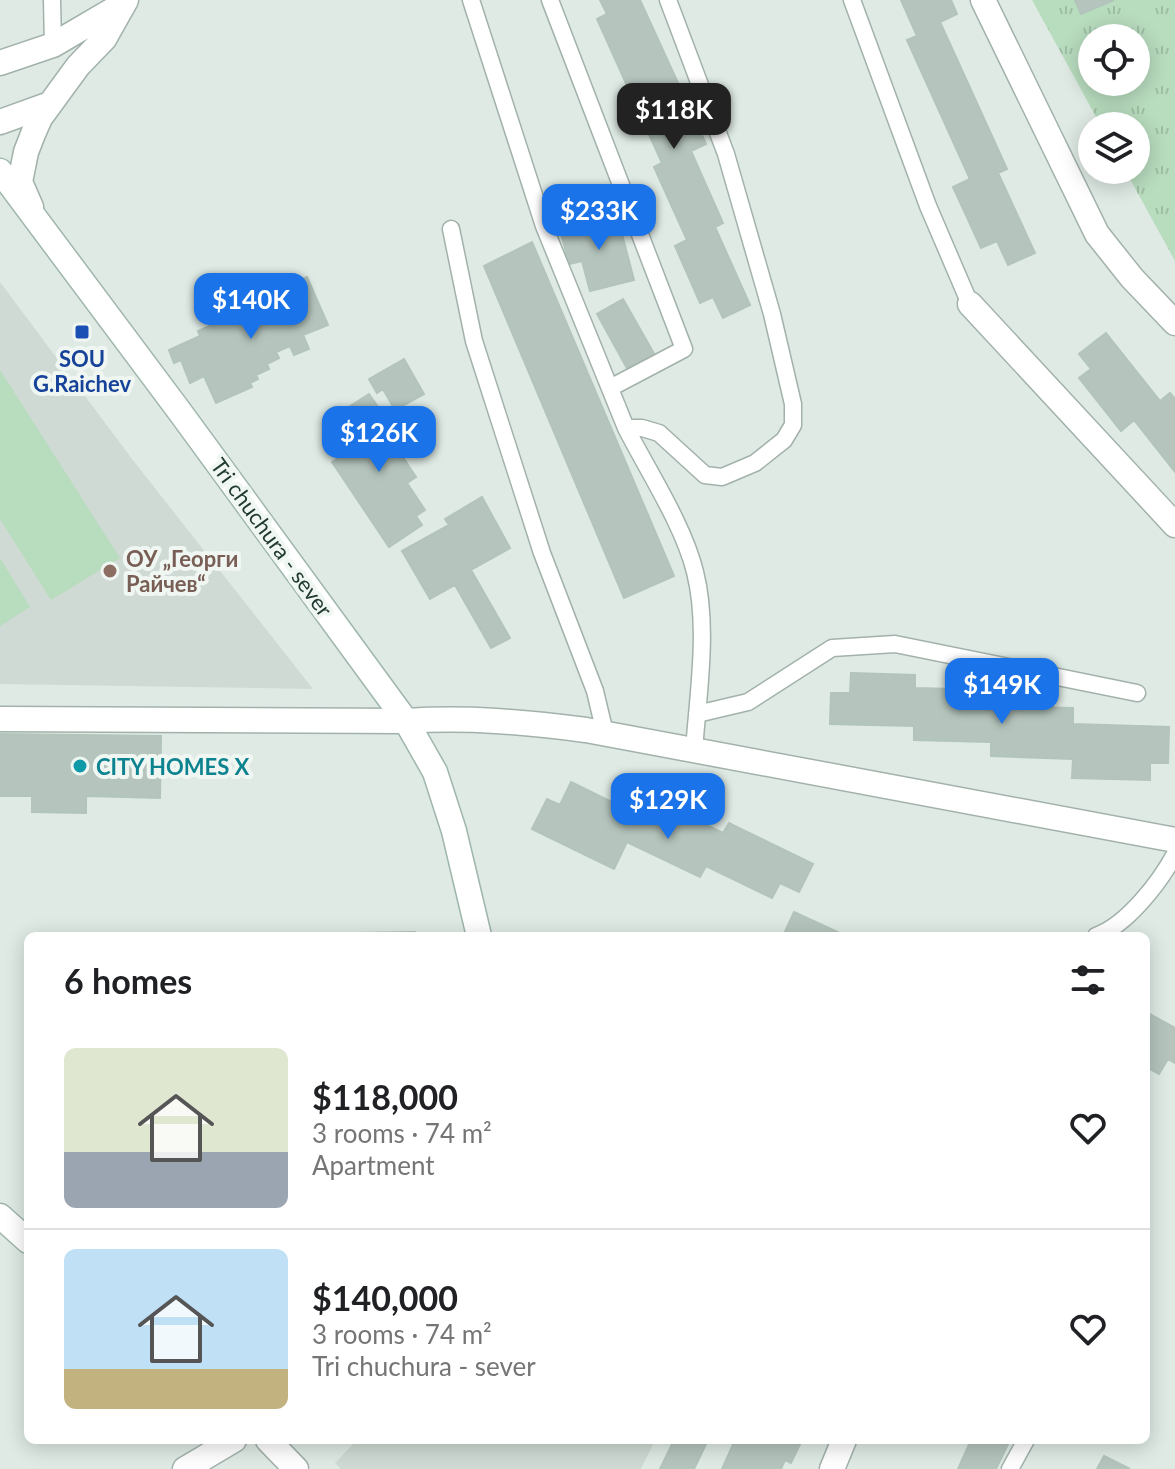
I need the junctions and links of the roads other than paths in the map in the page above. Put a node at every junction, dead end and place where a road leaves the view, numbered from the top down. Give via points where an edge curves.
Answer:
1 (52, 0) edge
2 (471, 0) edge
3 (550, 0) edge
4 (668, 0) edge
5 (852, 0) edge
6 (983, 0) edge
7 (126, 1) edge
8 (53, 45) junction
9 (0, 63) edge
10 (50, 104) junction
11 (0, 122) edge
12 (0, 171) edge
13 (38, 224) junction
14 (451, 229) dead end
15 (970, 304) joint
16 (1175, 323) edge
17 (610, 388) junction
18 (626, 428) junction
19 (1175, 525) edge
20 (1137, 693) dead end
21 (697, 714) junction
22 (0, 719) edge
23 (406, 721) junction
24 (605, 733) junction
25 (694, 750) junction
26 (1175, 840) edge
27 (1175, 854) edge
28 (478, 932) edge
29 (1101, 932) edge
30 (0, 1216) edge
31 (24, 1237) edge
32 (227, 1444) edge
33 (272, 1444) edge
34 (842, 1444) edge
35 (1024, 1444) edge
36 (185, 1469) edge
37 (296, 1469) edge
38 (832, 1469) edge
39 (1010, 1469) edge

1 - 8 lane
2 - 17 lane via 544,226
3 - 17 lane via 684,349
4 - 18 lane via 726,154 772,314 793,425 784,440 755,463 722,477 705,475 659,433
5 - 15 lane
6 - 16 street via 1097,234
7 - 8 street
7 - 10 street via 104,39
8 - 9 street
10 - 11 street
10 - 13 street via 21,170 20,182
12 - 13 street, Tri chuchura - sever
13 - 23 street, Tri chuchura - sever
14 - 24 lane via 474,341
15 - 19 street
17 - 18 lane
18 - 21 lane via 688,548 696,574 701,616
20 - 21 lane via 895,644 832,648 748,702
21 - 25 lane
22 - 23 street
23 - 24 street via 458,717
23 - 28 street, Tri chuchura - sever via 435,772
24 - 25 street
25 - 26 street
27 - 29 lane via 1138,905
30 - 31 street
32 - 36 street
33 - 37 street
34 - 38 street
35 - 39 lane

